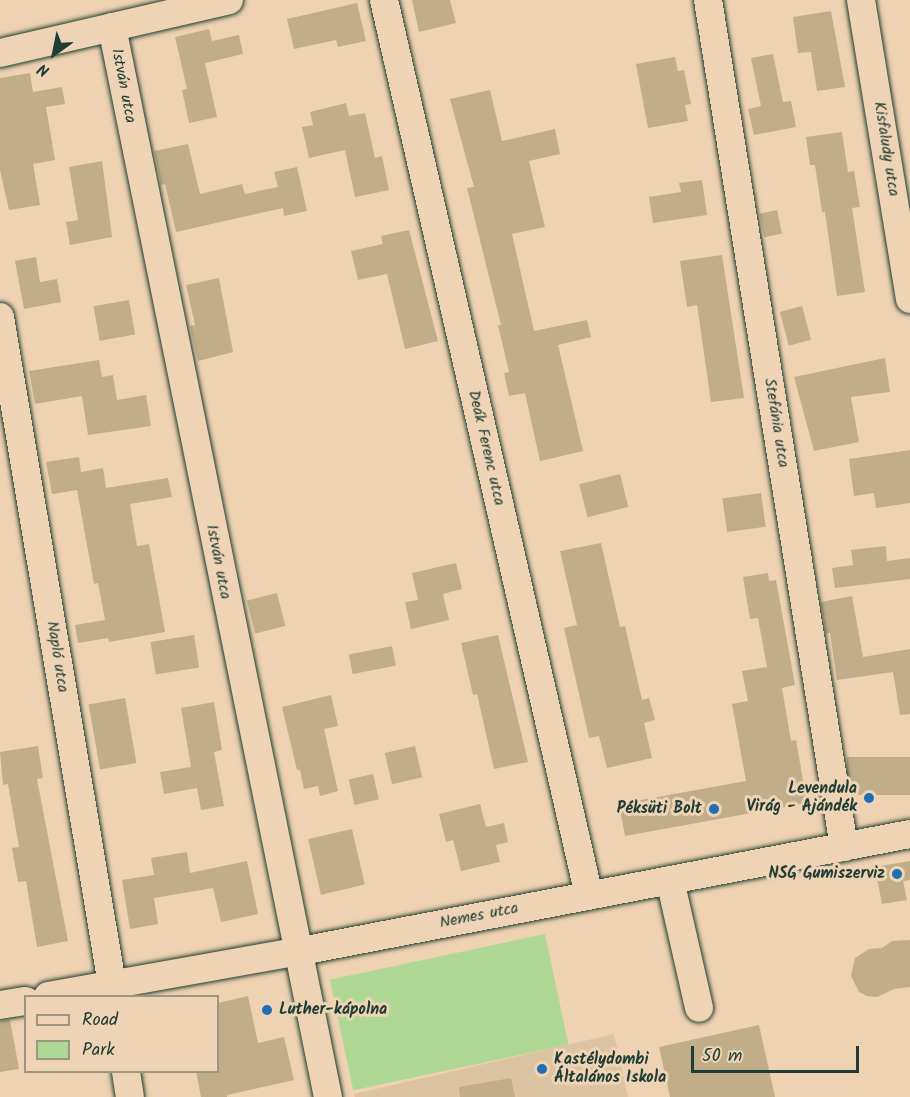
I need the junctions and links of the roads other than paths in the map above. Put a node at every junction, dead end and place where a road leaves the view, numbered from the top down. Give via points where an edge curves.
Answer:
1 (229, 0) edge
2 (384, 0) edge
3 (708, 0) edge
4 (861, 0) edge
5 (112, 27) junction
6 (0, 53) edge
7 (910, 299) edge
8 (0, 316) edge
9 (910, 834) edge
10 (844, 847) junction
11 (670, 880) junction
12 (589, 896) junction
13 (296, 952) junction
14 (113, 991) edge
15 (61, 995) edge
16 (24, 1001) edge
17 (0, 1005) edge
18 (699, 1008) dead end
19 (126, 1073) edge
20 (130, 1097) edge
21 (328, 1097) edge

1 - 5 street
2 - 12 street, Deák Ferenc utca
3 - 10 street, Stefánia utca
4 - 7 street, Kisfaludy utca
5 - 6 street
5 - 13 street, István utca
8 - 14 street, Napló utca
9 - 10 street, Nemes utca
10 - 11 street, Nemes utca
11 - 12 street, Nemes utca
11 - 18 street
12 - 13 street, Nemes utca
13 - 14 street, Nemes utca
13 - 21 street, István utca
14 - 15 street, Nemes utca
16 - 17 street
19 - 20 street

